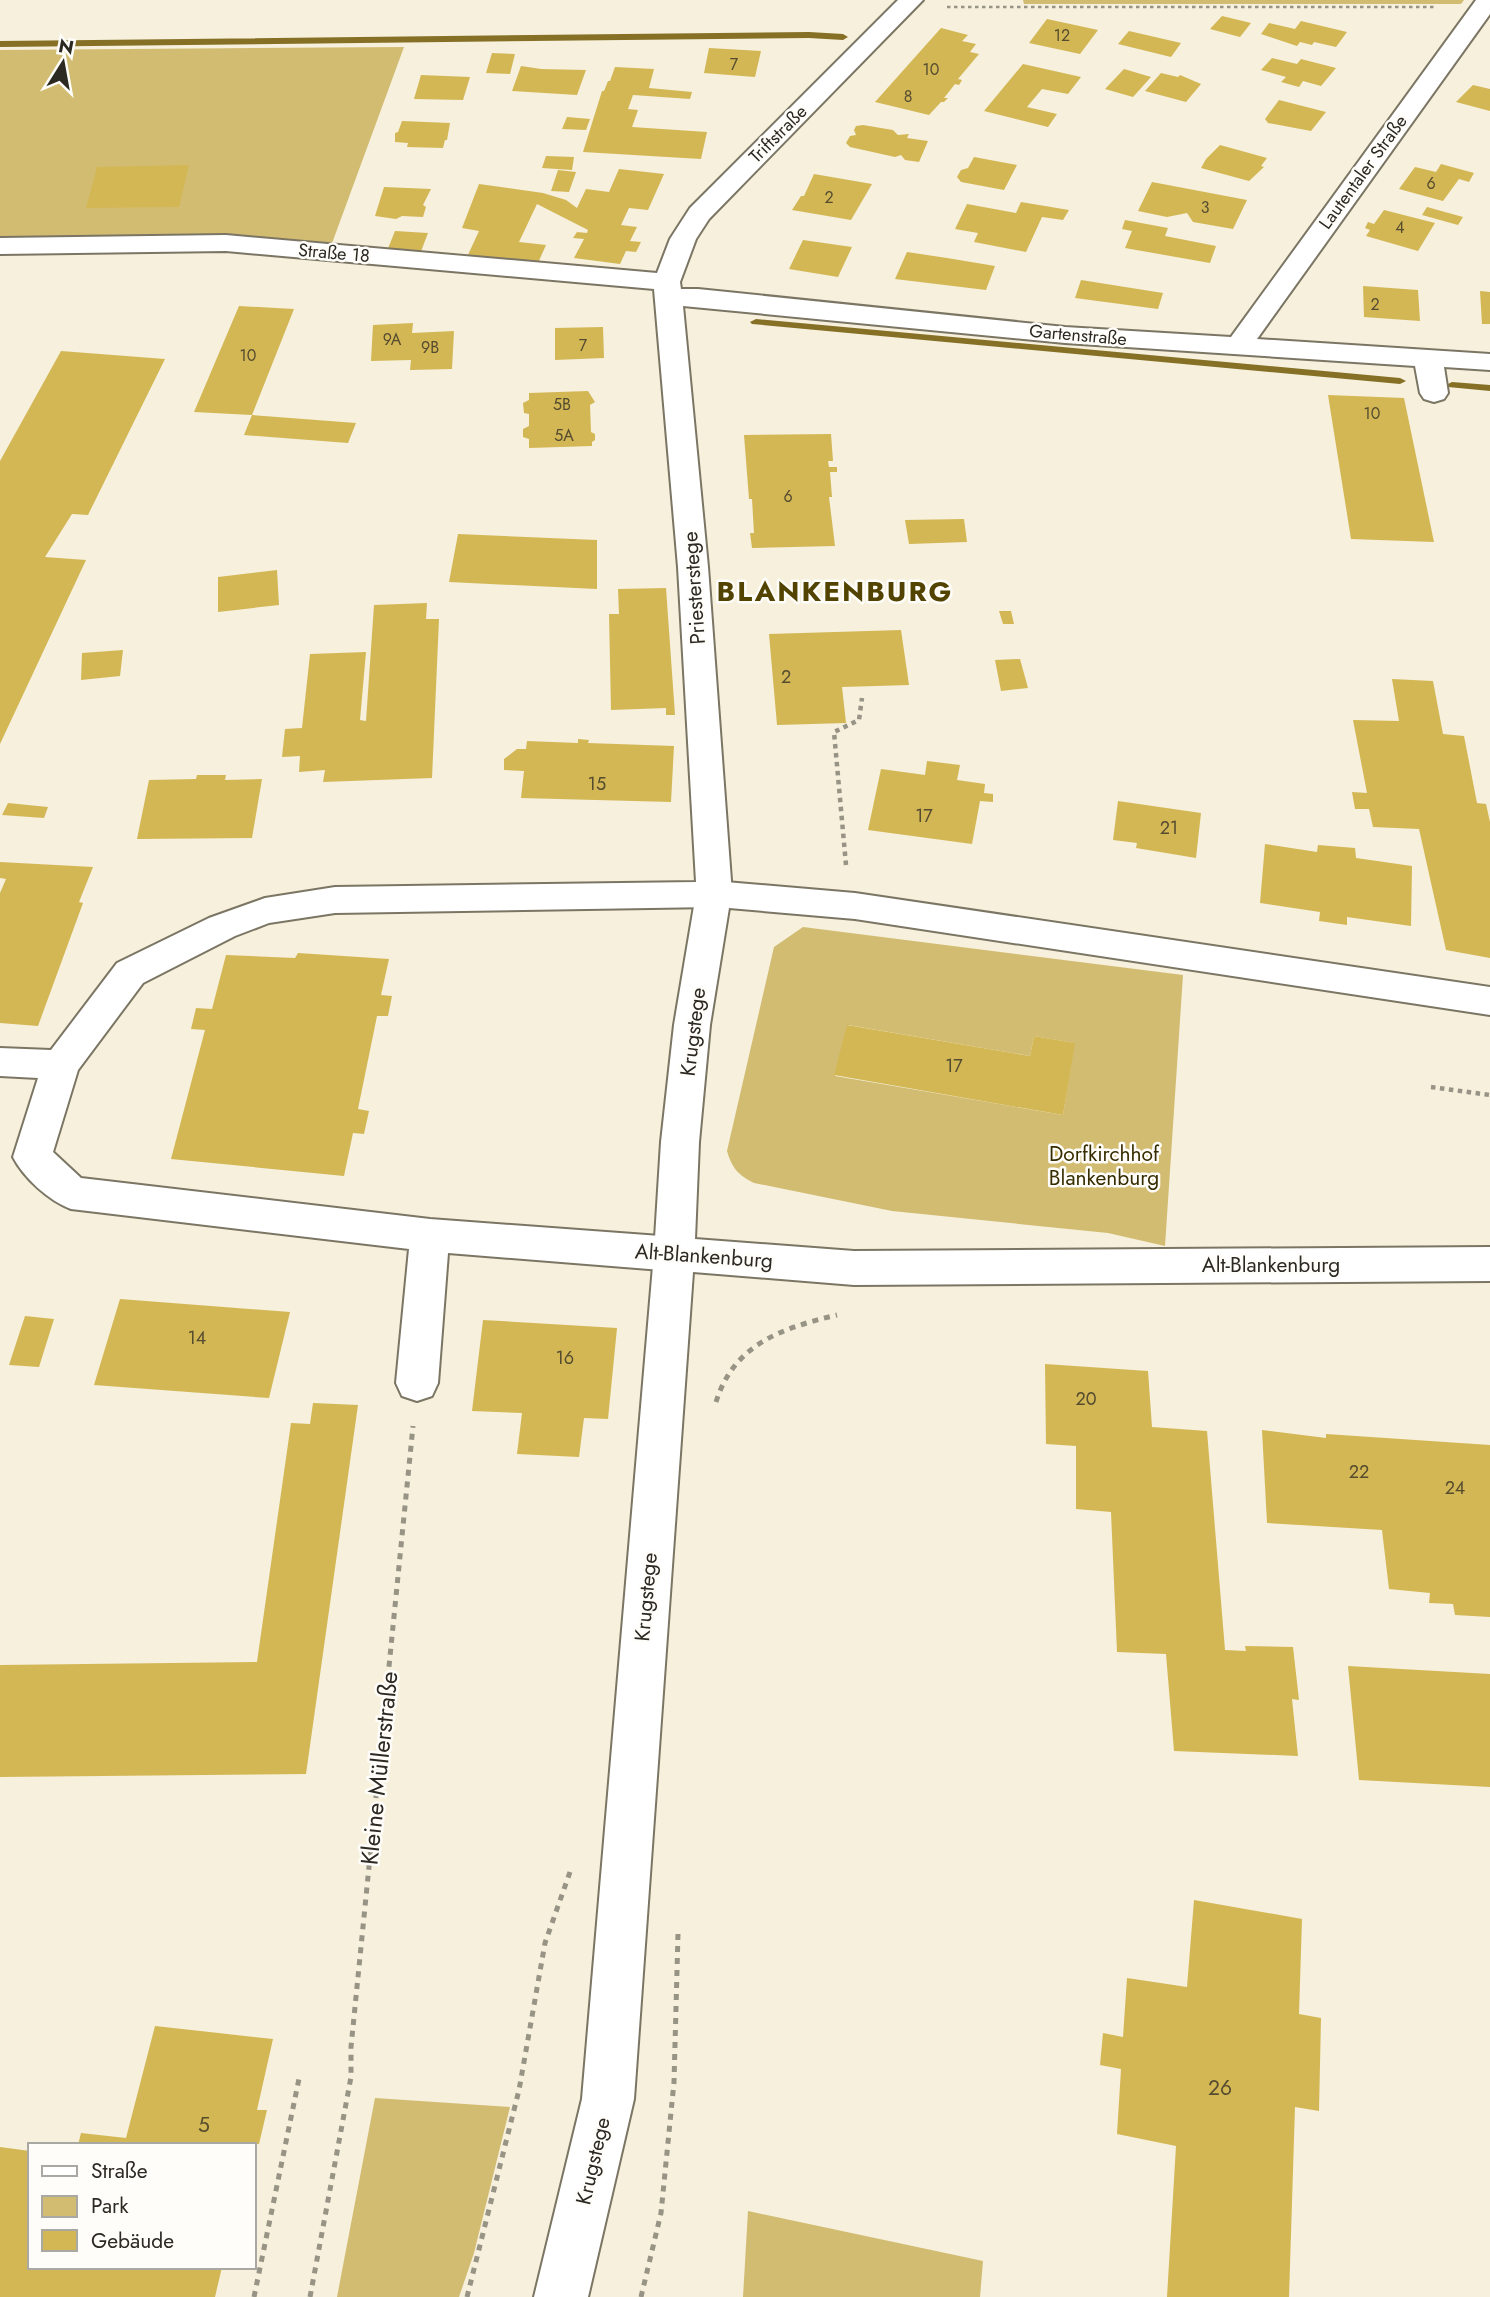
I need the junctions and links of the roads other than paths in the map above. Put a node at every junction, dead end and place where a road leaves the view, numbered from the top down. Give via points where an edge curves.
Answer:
1 (908, 3) edge
2 (1486, 3) edge
3 (0, 246) edge
4 (667, 290) junction
5 (1239, 345) junction
6 (1429, 357) junction
7 (1490, 362) edge
8 (1434, 393) dead end
9 (713, 894) junction
10 (1490, 1001) edge
11 (0, 1062) edge
12 (61, 1065) junction
13 (430, 1235) junction
14 (674, 1254) junction
15 (1490, 1264) edge
16 (417, 1383) road end
17 (561, 2297) edge

1 - 4 street, Triftstraße via 699,214 683,239
2 - 5 street, Lautentaler Straße
3 - 4 street, Straße 18 via 226,243
4 - 5 street, Gartenstraße via 1065,335
4 - 9 street, Priesterstege via 694,567
5 - 6 street, Gartenstraße
6 - 7 street, Gartenstraße
6 - 8 street
9 - 10 street, Alt-Blankenburg via 855,906
9 - 12 street, Alt-Blankenburg via 335,900 265,911 130,973
9 - 14 street, Krugstege via 691,1037
11 - 12 street
12 - 13 street, Alt-Blankenburg via 32,1157 71,1192
13 - 14 street, Alt-Blankenburg
13 - 16 street
14 - 15 street, Alt-Blankenburg via 854,1268
14 - 17 street, Krugstege via 608,2099

